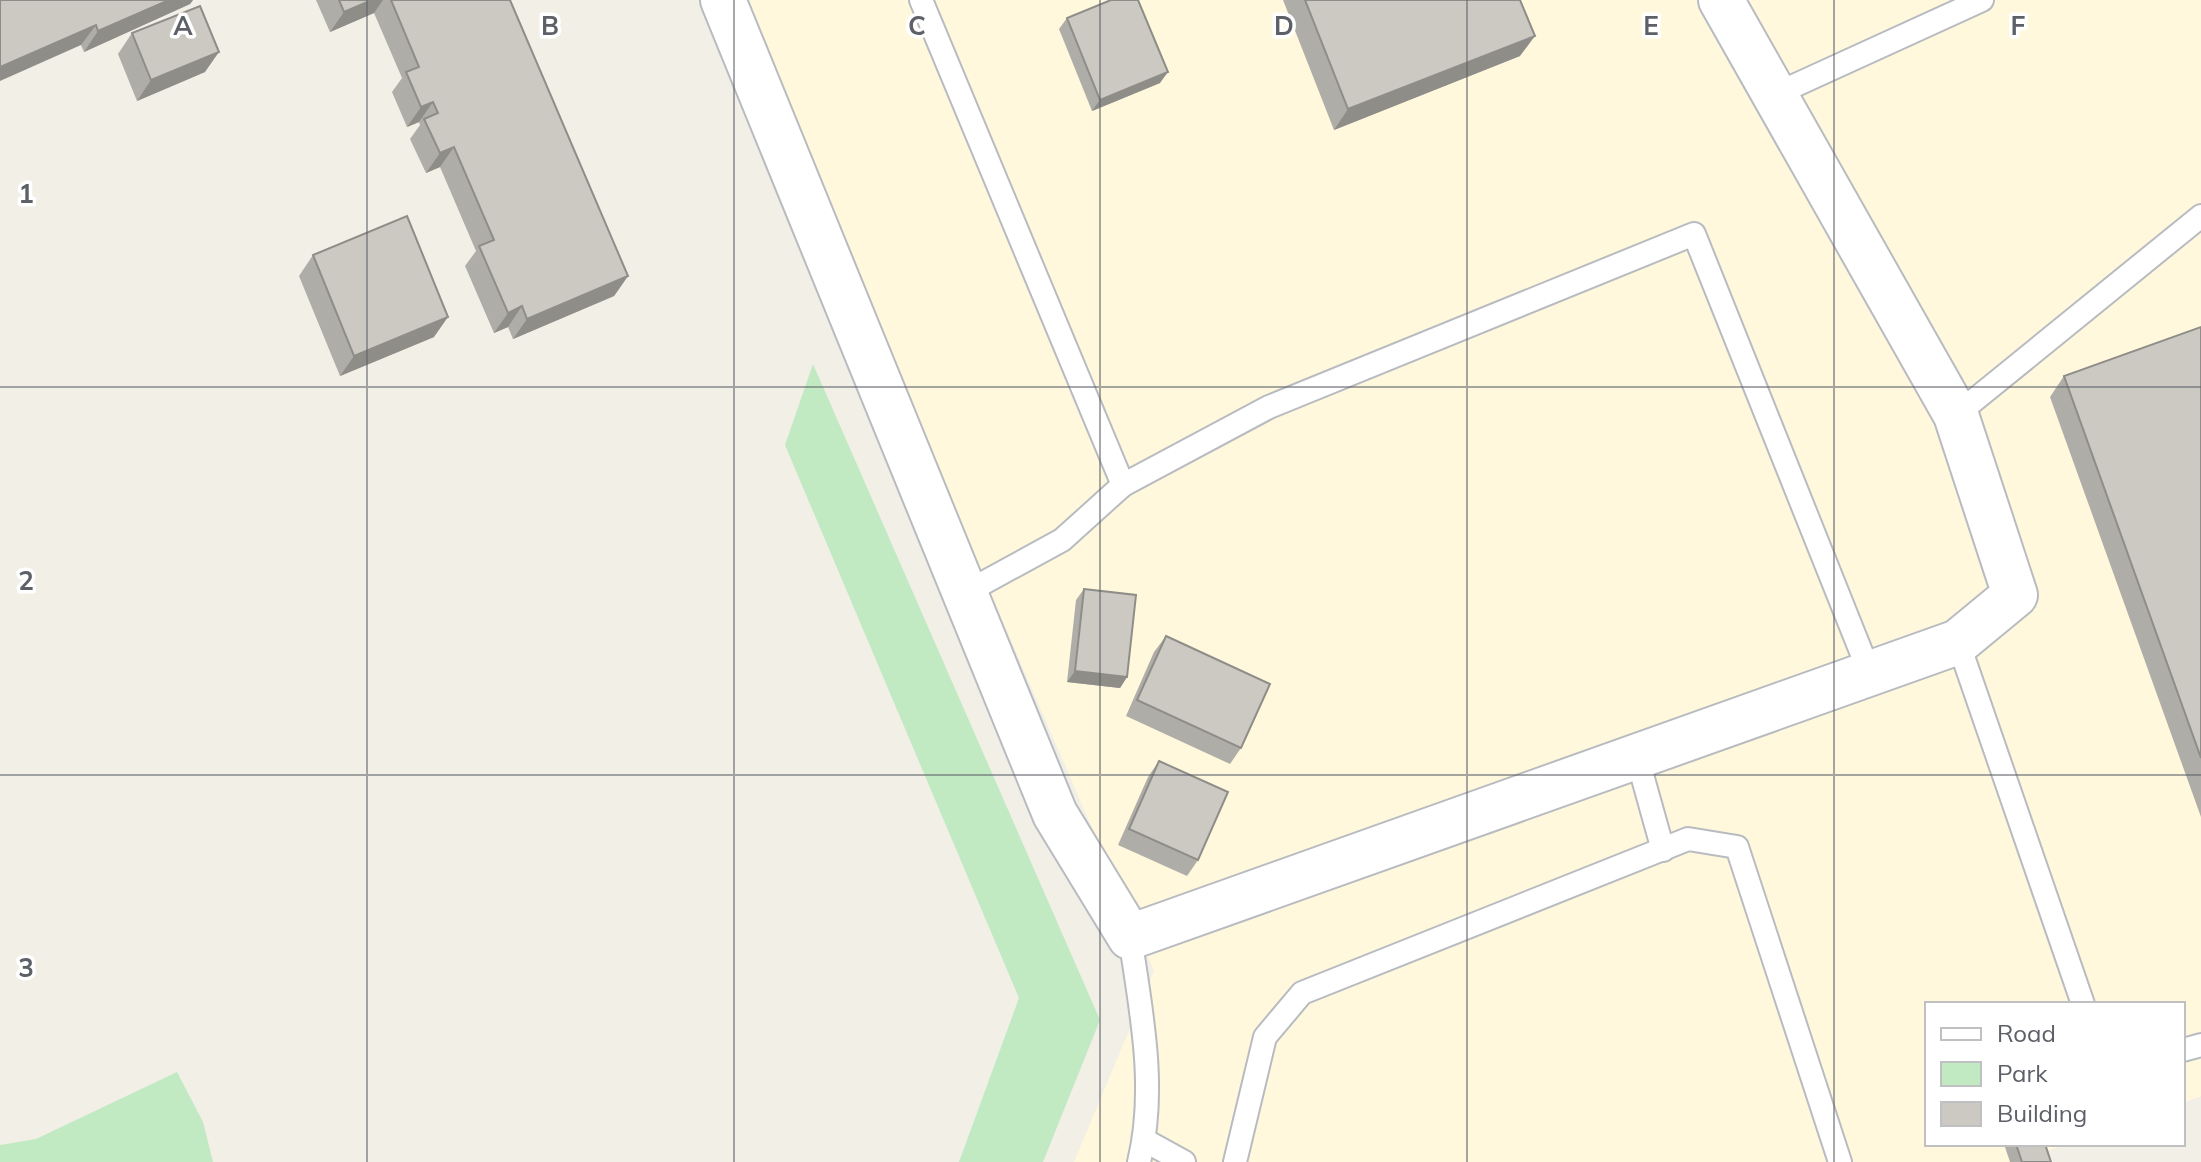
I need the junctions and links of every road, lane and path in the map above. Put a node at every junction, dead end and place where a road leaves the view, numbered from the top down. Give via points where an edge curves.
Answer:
1 (723, 0) edge
2 (921, 0) edge
3 (1721, 0) edge
4 (1982, 0) edge
5 (1774, 95) junction
6 (2201, 216) edge
7 (1956, 415) junction
8 (1123, 485) junction
9 (965, 593) junction
10 (1958, 642) junction
11 (1870, 674) junction
12 (1637, 757) junction
13 (1663, 850) junction
14 (1130, 937) junction
15 (2082, 1002) edge
16 (1142, 1151) edge
17 (1184, 1162) edge
18 (1235, 1162) edge
19 (1840, 1162) edge

1 - 9 street
2 - 8 lane
3 - 5 street
4 - 5 lane
5 - 7 street
6 - 7 lane
7 - 10 street via 2015,595
8 - 9 lane via 1062,540
8 - 11 lane via 1269,407 1694,234
9 - 14 street via 1055,814
10 - 11 street
10 - 15 lane
11 - 12 street
12 - 13 lane
12 - 14 street
13 - 18 lane via 1302,993 1265,1037
13 - 19 lane via 1688,839 1737,847
14 - 16 lane via 1146,1044 1147,1128
16 - 17 lane

